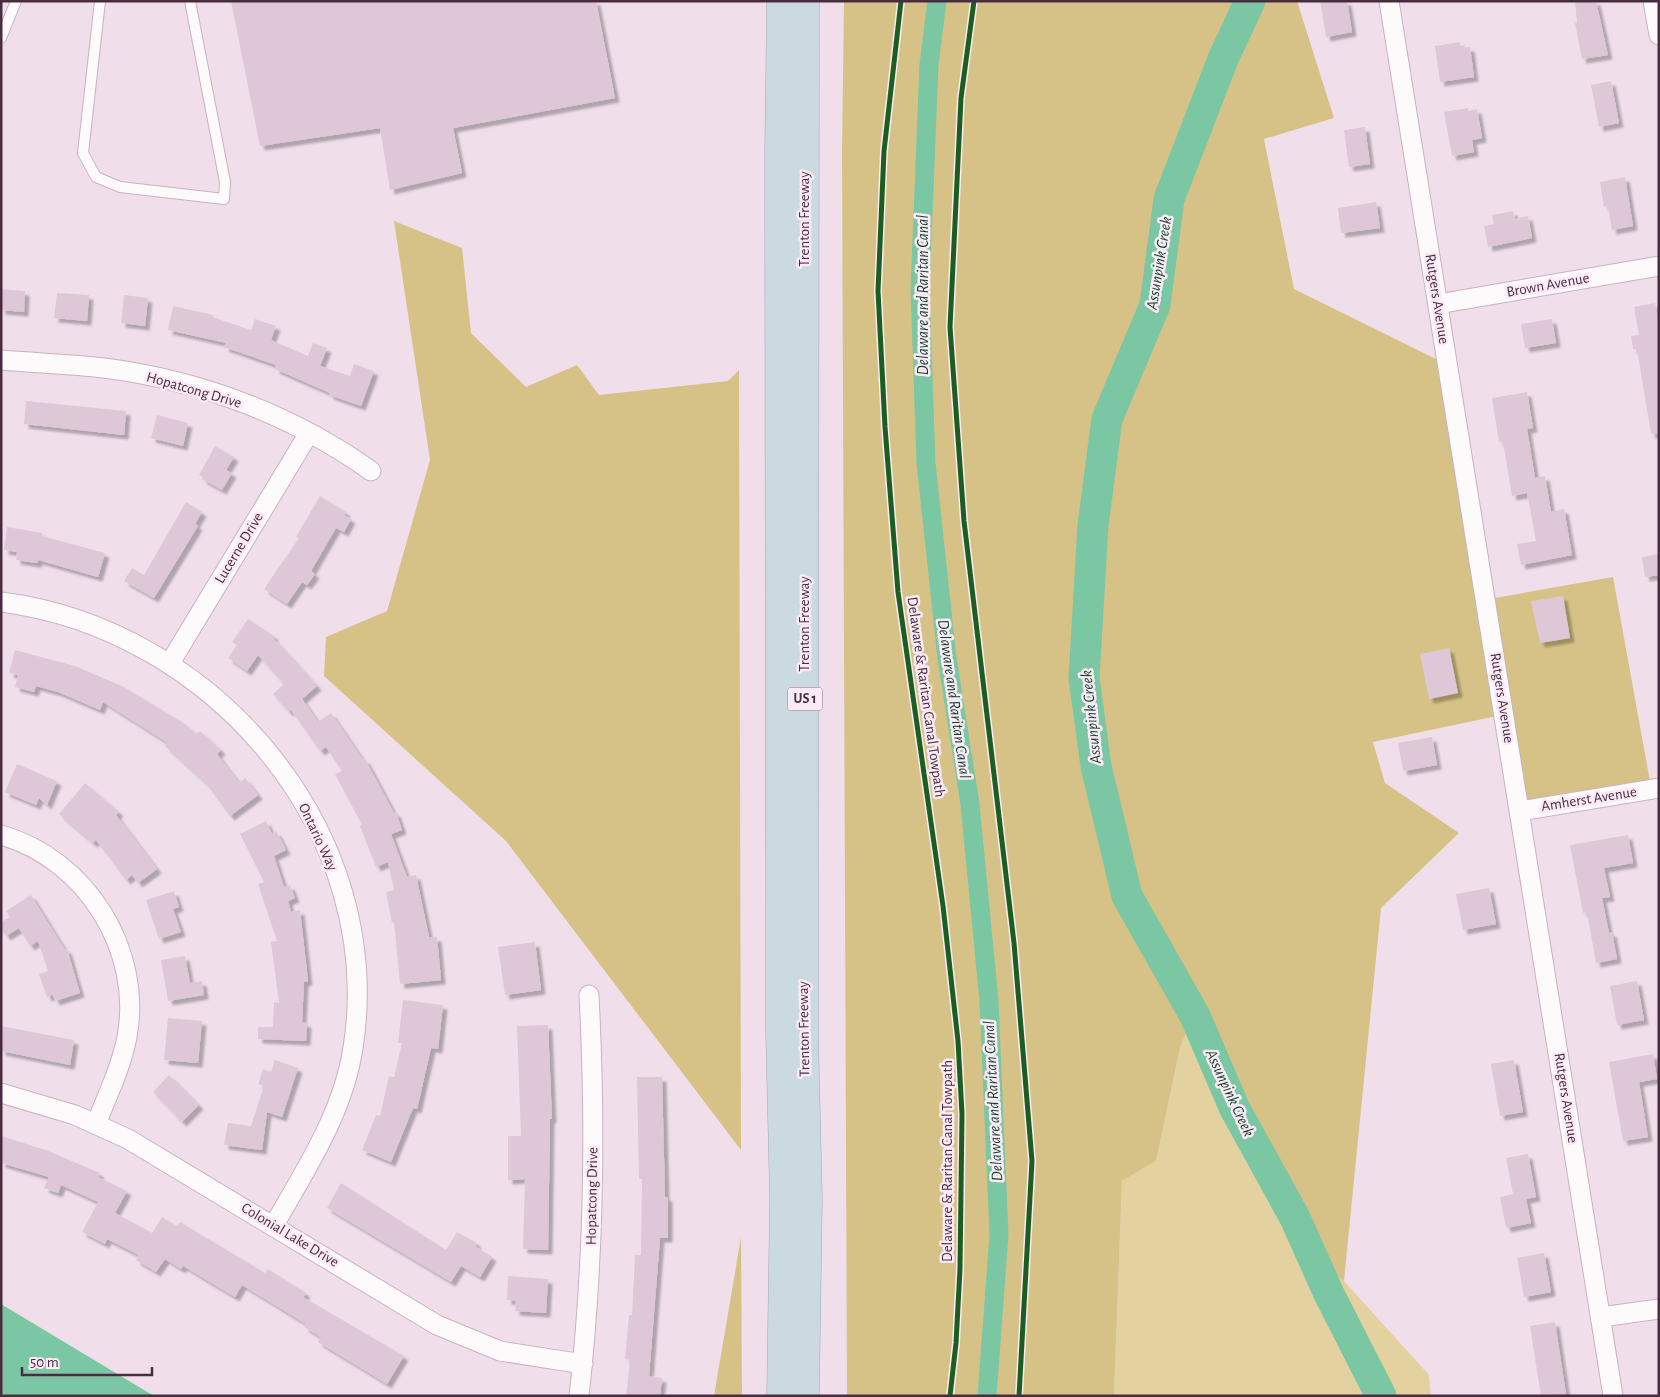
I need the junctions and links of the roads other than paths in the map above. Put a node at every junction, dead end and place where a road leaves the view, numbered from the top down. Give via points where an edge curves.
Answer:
1 (16, 1) edge
2 (100, 1) edge
3 (190, 1) edge
4 (781, 1) edge
5 (805, 1) edge
6 (1389, 1) edge
7 (1653, 1) edge
8 (1659, 35) edge
9 (1, 38) edge
10 (1659, 266) edge
11 (1438, 304) junction
12 (1, 360) edge
13 (309, 433) junction
14 (371, 471) dead end
15 (1, 602) edge
16 (170, 663) junction
17 (1659, 788) edge
18 (1520, 810) junction
19 (1, 835) edge
20 (589, 995) dead end
21 (1, 1093) edge
22 (96, 1124) junction
23 (274, 1226) junction
24 (1659, 1309) edge
25 (1601, 1317) junction
26 (583, 1364) junction
27 (579, 1396) edge
28 (781, 1396) edge
29 (804, 1396) edge
30 (1614, 1396) edge

1 - 9 lane
2 - 3 lane via 83,153 96,176 120,188 224,199 226,182
4 - 28 highway, Trenton Freeway / US 1 via 780,1033 784,1199
5 - 29 highway, Trenton Freeway / US 1 via 804,1033 808,1199
6 - 11 street, Rutgers Avenue
7 - 8 street
10 - 11 street, Brown Avenue
11 - 18 street, Rutgers Avenue
12 - 13 street, Hopatcong Drive via 103,368 155,377 244,403
13 - 14 street, Hopatcong Drive
13 - 16 street, Lucerne Drive
15 - 16 street, Ontario Way via 66,616 108,630
16 - 23 street, Ontario Way via 235,714 290,780 312,817 329,856 353,939 357,1011 344,1087 330,1123
17 - 18 street, Amherst Avenue
18 - 25 street, Rutgers Avenue
19 - 22 street via 38,850 80,883 96,902 121,952 127,980 127,1036
20 - 26 street, Hopatcong Drive via 593,1081 592,1225
21 - 22 street, Colonial Lake Drive
22 - 23 street, Colonial Lake Drive via 128,1139
23 - 26 street, Colonial Lake Drive via 437,1324 468,1339 500,1351
24 - 25 street
25 - 30 street, Rutgers Avenue
26 - 27 street, Hopatcong Drive

